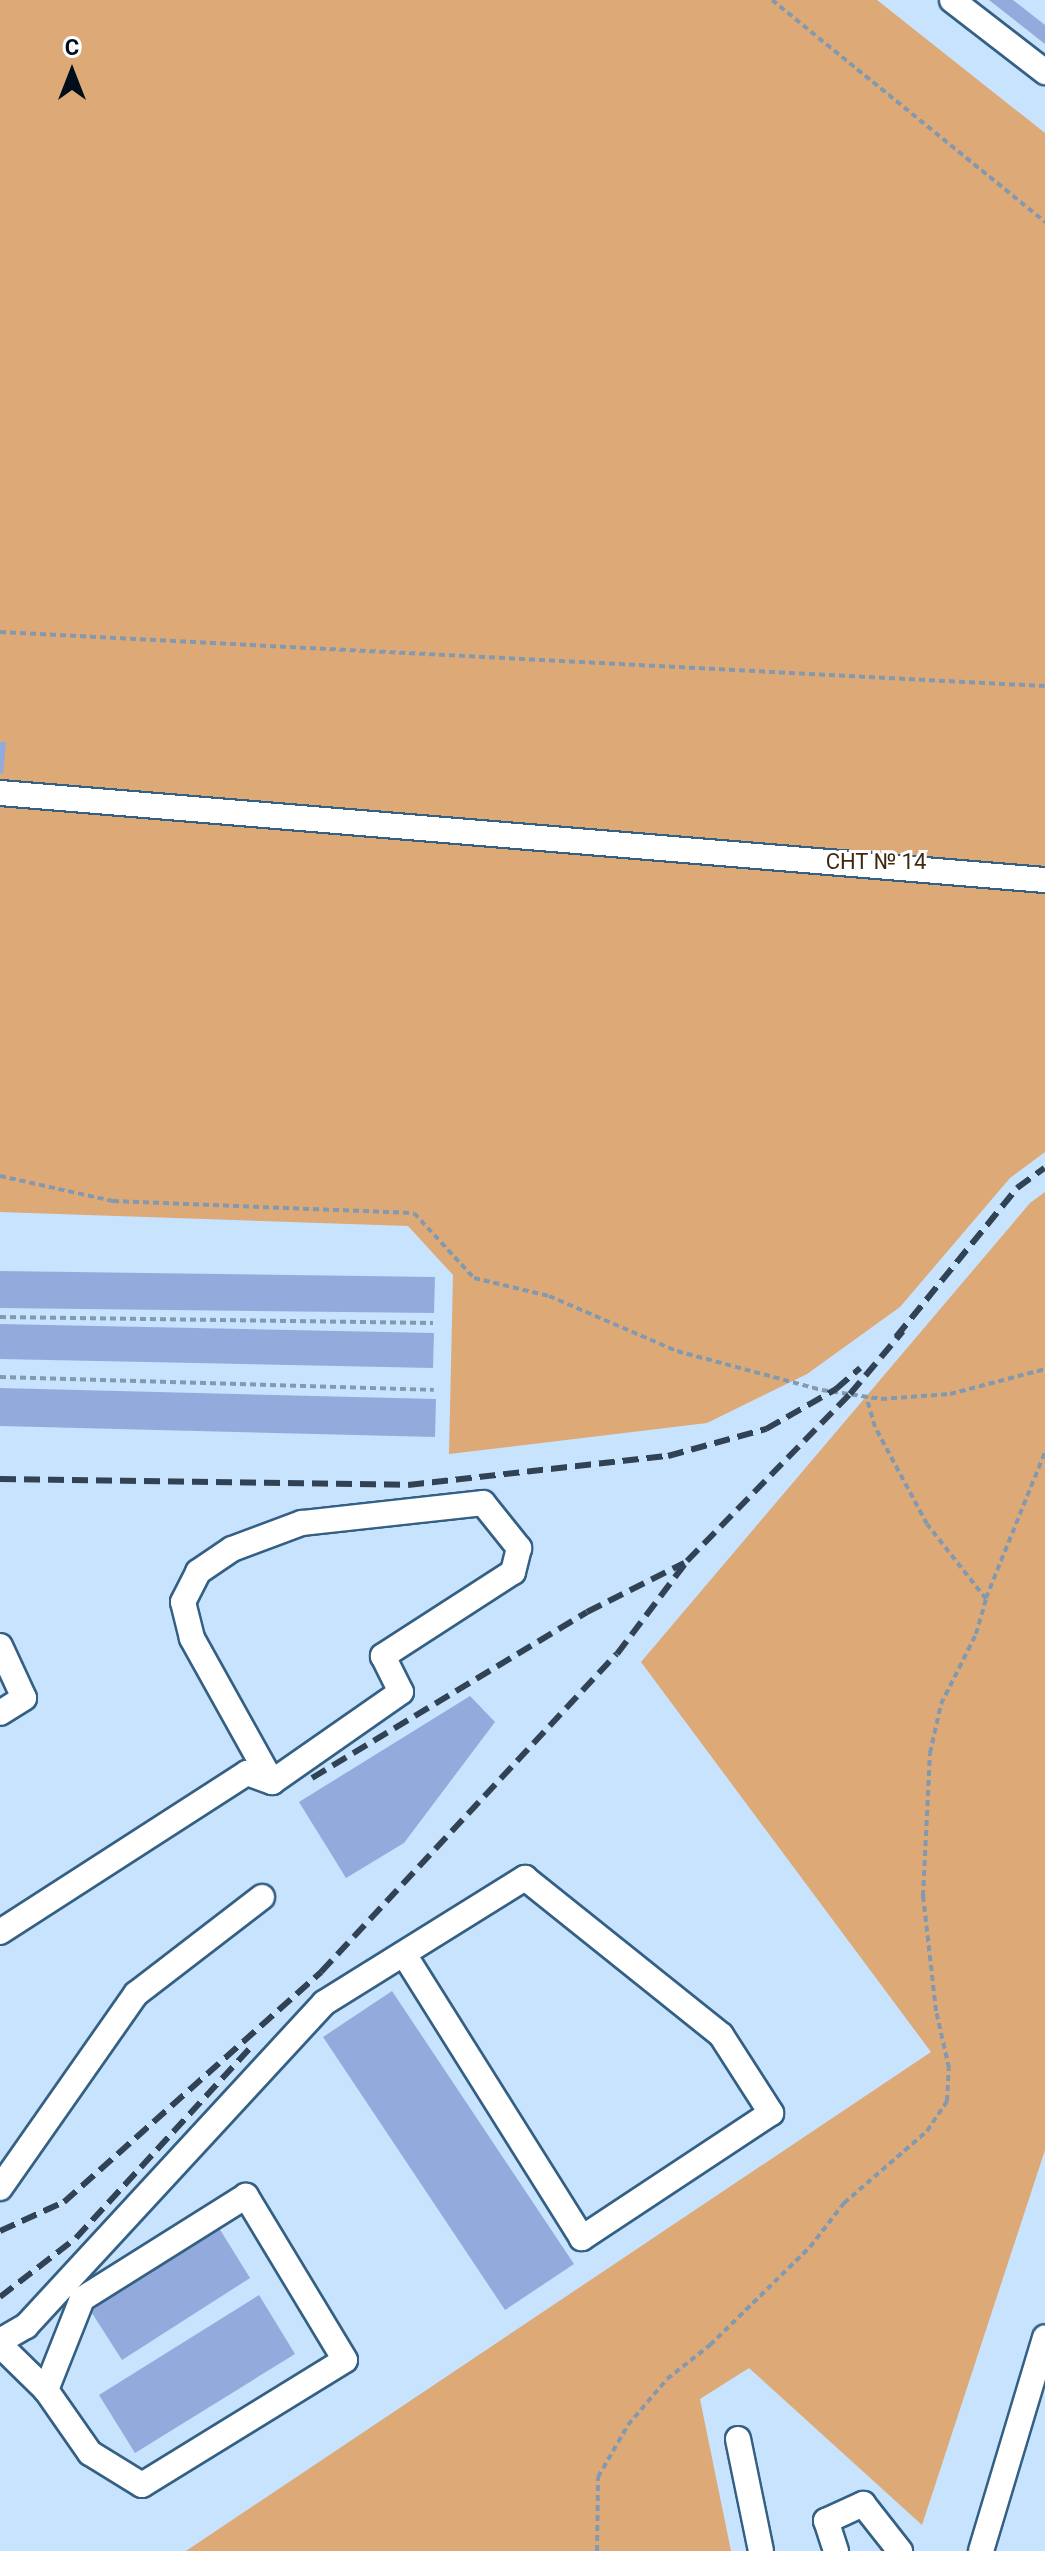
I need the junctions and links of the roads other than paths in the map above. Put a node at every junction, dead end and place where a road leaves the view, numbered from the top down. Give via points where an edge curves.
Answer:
1 (952, 0) edge
2 (1045, 72) edge
3 (0, 793) edge
4 (1045, 880) edge
5 (0, 1646) edge
6 (0, 1713) edge
7 (272, 1782) junction
8 (262, 1897) dead end
9 (0, 1932) edge
10 (405, 1956) junction
11 (0, 2188) edge
12 (1045, 2337) edge
13 (0, 2343) edge
14 (46, 2390) junction
15 (738, 2439) dead end
16 (761, 2551) edge
17 (836, 2551) edge
18 (900, 2551) edge
19 (981, 2551) edge

1 - 2 lane
3 - 4 lane
5 - 6 lane via 24,1698
7 - 7 lane via 401,1692 383,1656 513,1572 519,1548 483,1503 302,1523 232,1549 198,1572 183,1602 192,1638
7 - 9 lane via 247,1773
8 - 11 lane via 136,1994
10 - 10 lane via 525,1878 721,2035 771,2113 582,2238
10 - 13 lane via 324,2003 26,2326
12 - 19 lane
13 - 14 lane
14 - 14 lane via 90,2453 142,2485 345,2360 246,2196 82,2299
15 - 16 lane
17 - 18 lane via 826,2521 863,2504

